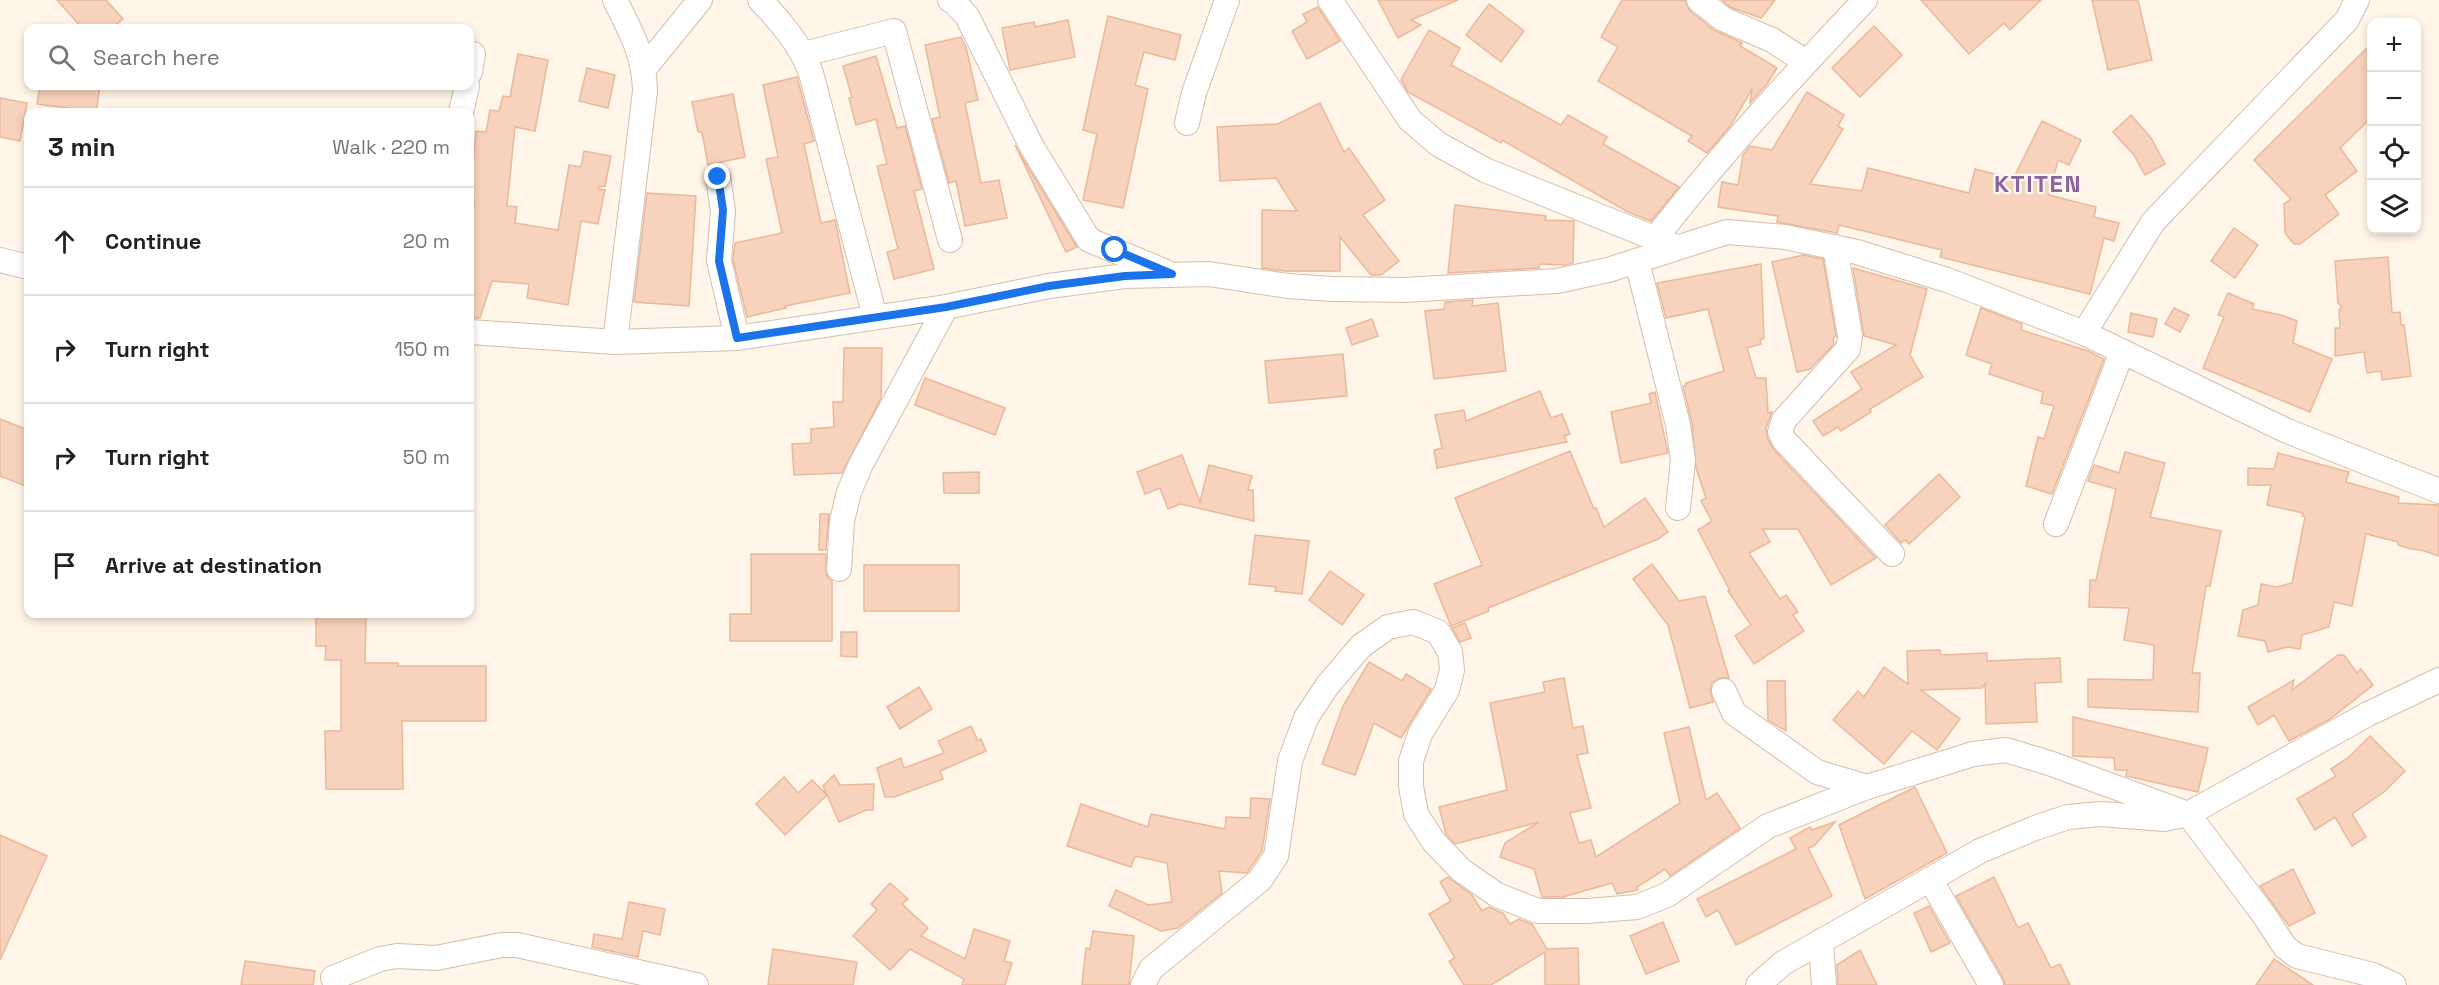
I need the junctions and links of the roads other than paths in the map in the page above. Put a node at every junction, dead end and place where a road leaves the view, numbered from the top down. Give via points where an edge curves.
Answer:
1 (615, 0) edge
2 (700, 0) edge
3 (760, 0) edge
4 (950, 0) edge
5 (1227, 0) edge
6 (1330, 0) edge
7 (1699, 0) edge
8 (1865, 0) edge
9 (2357, 0) edge
10 (804, 54) junction
11 (1806, 62) junction
12 (644, 69) junction
13 (465, 90) edge
14 (462, 108) edge
15 (1187, 123) dead end
16 (718, 177) dead end
17 (950, 240) dead end
18 (1666, 243) junction
19 (1835, 247) junction
20 (0, 260) edge
21 (1637, 261) junction
22 (24, 266) edge
23 (1172, 274) junction
24 (946, 307) junction
25 (875, 317) junction
26 (474, 332) edge
27 (2084, 333) junction
28 (737, 338) junction
29 (615, 342) junction
30 (2122, 352) junction
31 (2439, 491) edge
32 (1678, 508) dead end
33 (2056, 524) dead end
34 (1892, 554) dead end
35 (839, 569) dead end
36 (2439, 680) edge
37 (1724, 691) dead end
38 (1867, 787) junction
39 (2188, 814) junction
40 (1930, 879) junction
41 (1821, 941) junction
42 (333, 978) dead end
43 (696, 985) edge
44 (1143, 985) edge
45 (1758, 985) edge
46 (1824, 985) edge
47 (1991, 985) edge
48 (2394, 985) edge

1 - 12 street via 640,51
2 - 12 street
3 - 10 street
4 - 23 street via 967,16 1032,147 1089,240
5 - 15 street
6 - 18 street via 1410,120 1438,144 1485,170
7 - 11 street via 1723,19 1772,40
8 - 11 street
9 - 27 street via 2347,20 2153,222
10 - 17 street via 894,31
10 - 25 street
11 - 18 street via 1686,199
12 - 29 street via 645,91
13 - 14 street
16 - 28 street via 723,210 719,261
18 - 19 street via 1727,232 1785,237
18 - 21 street
19 - 27 street via 1947,280
19 - 34 street via 1850,336 1848,349 1784,420 1780,432
20 - 22 street
21 - 23 street via 1557,281 1405,290 1310,288 1209,274
21 - 32 street via 1678,425 1683,460
23 - 24 street via 1049,286
24 - 25 street
24 - 35 street via 849,492
25 - 28 street
26 - 29 street
27 - 30 street
28 - 29 street
30 - 31 street via 2287,431
30 - 33 street
36 - 39 street via 2368,714
37 - 38 street via 1734,713 1817,772
38 - 39 street via 1973,754 2006,750
38 - 44 street via 1768,826 1667,895 1637,907 1538,911 1497,895 1461,870 1434,842 1416,814 1411,761 1420,734 1447,690 1452,670 1450,652 1438,632 1413,622 1388,627 1361,646 1306,718 1290,761 1276,856 1260,880 1151,969
39 - 40 street via 2164,819 2101,814 2068,817 1980,851
39 - 48 street via 2285,947 2297,956 2373,975
40 - 41 street
40 - 47 street
41 - 45 street via 1783,963
41 - 46 street
42 - 43 street via 388,958 436,958 517,945

